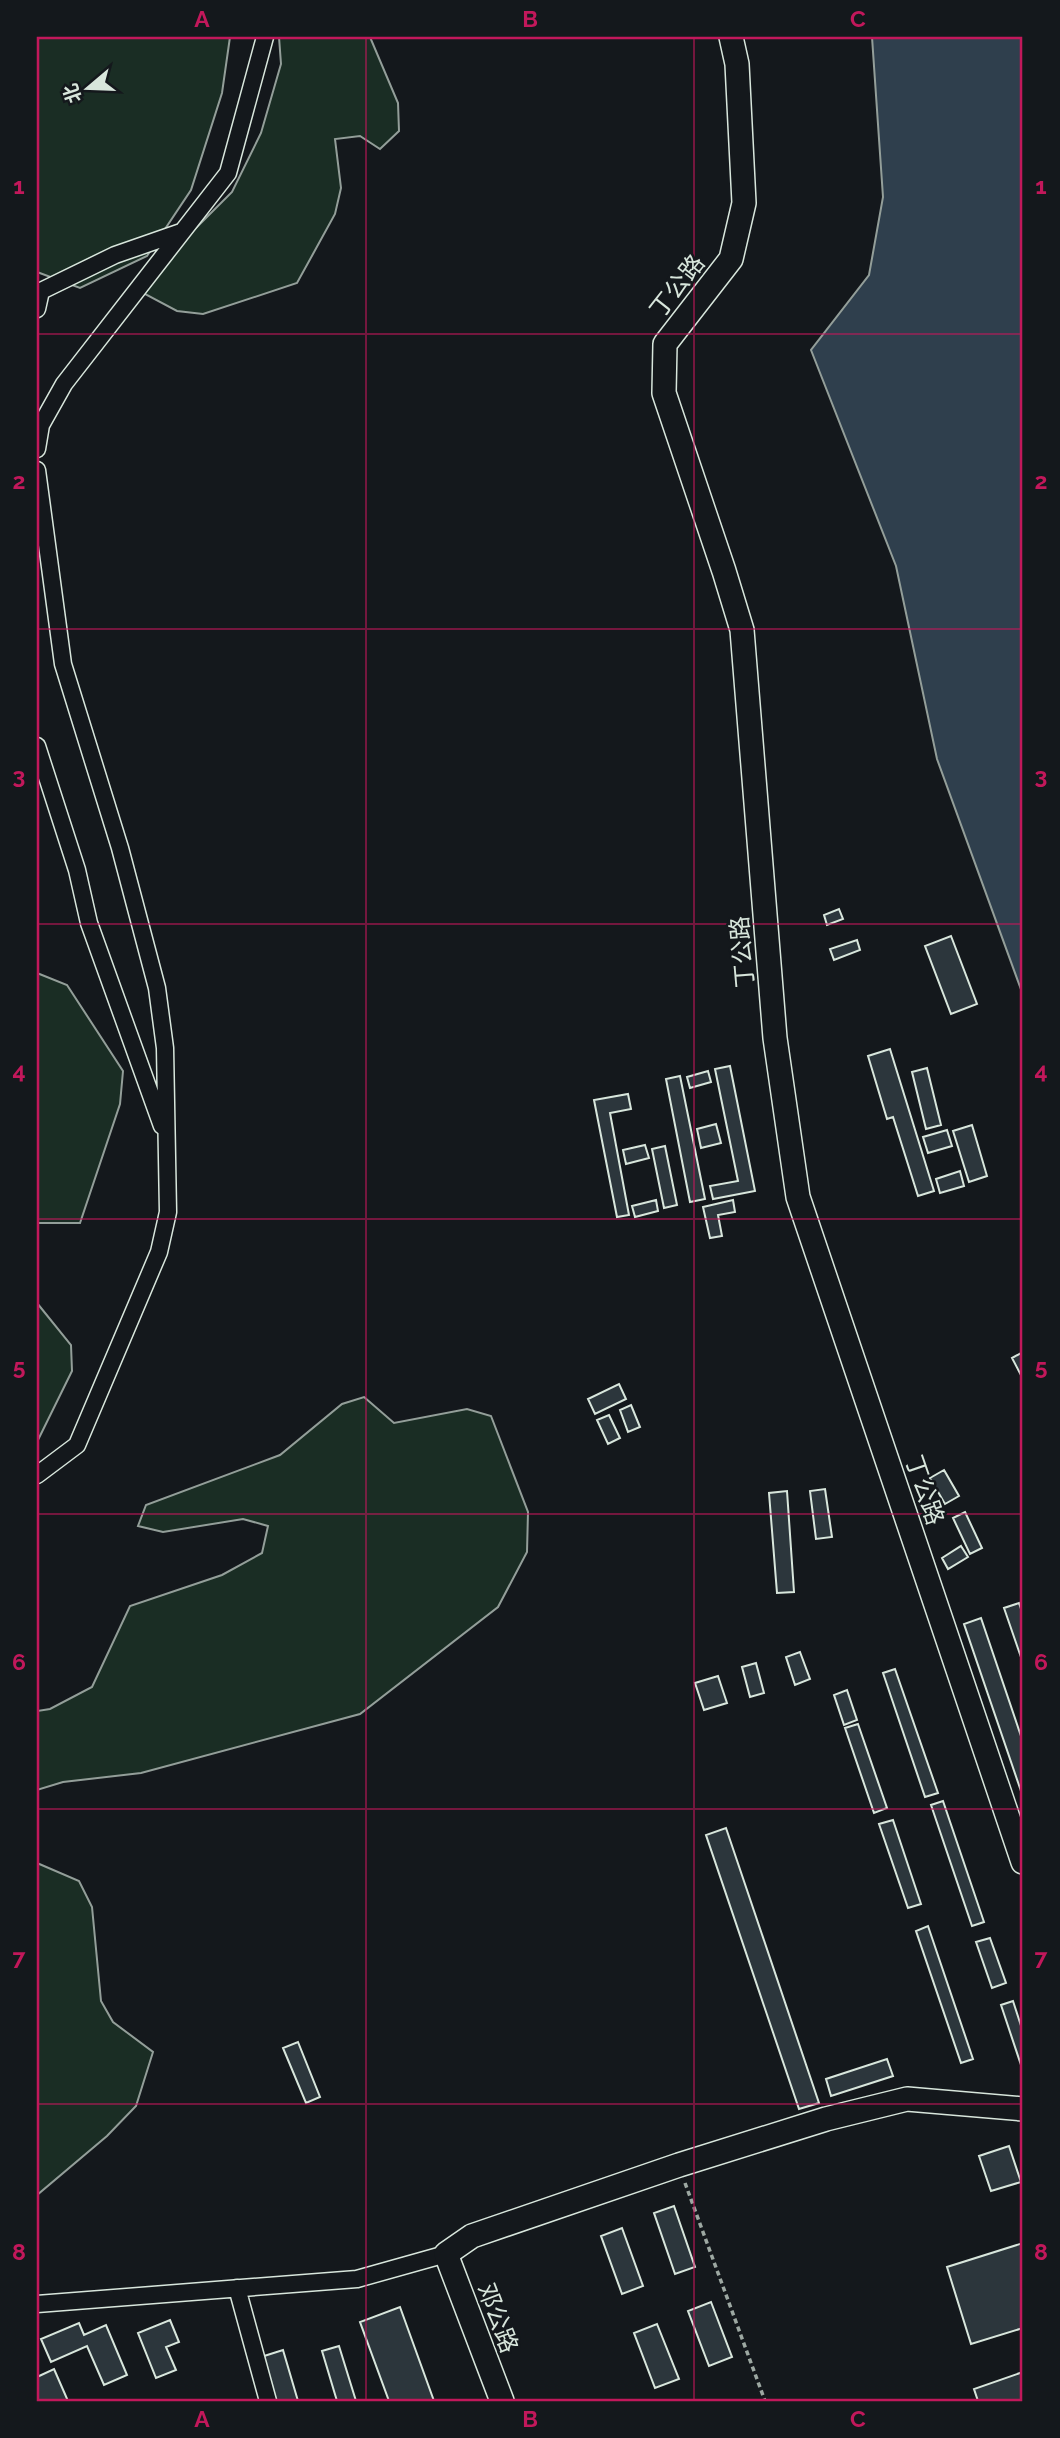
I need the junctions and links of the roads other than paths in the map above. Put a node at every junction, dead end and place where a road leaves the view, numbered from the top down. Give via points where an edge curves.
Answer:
1 (265, 37) edge
2 (731, 37) edge
3 (181, 232) junction
4 (39, 292) edge
5 (37, 309) edge
6 (37, 449) edge
7 (37, 470) edge
8 (37, 746) edge
9 (167, 1141) junction
10 (37, 1475) edge
11 (1023, 1862) edge
12 (1023, 2109) edge
13 (446, 2254) junction
14 (237, 2288) junction
15 (37, 2304) edge
16 (268, 2401) edge
17 (502, 2401) edge

1 - 3 street via 228,173
2 - 11 street, 丁公路 via 737,64 744,203 731,259 665,344 664,393 742,630 775,1038 797,1197
3 - 4 street via 115,256
3 - 6 street via 64,384 41,425
4 - 5 street
7 - 9 street via 62,664 120,848 157,988 165,1048
8 - 9 street via 89,923
9 - 10 street via 168,1212 159,1252 77,1444
12 - 13 street via 907,2099 826,2119 472,2236
13 - 14 street via 357,2279
13 - 17 street, 邓公路
14 - 15 street
14 - 16 street

